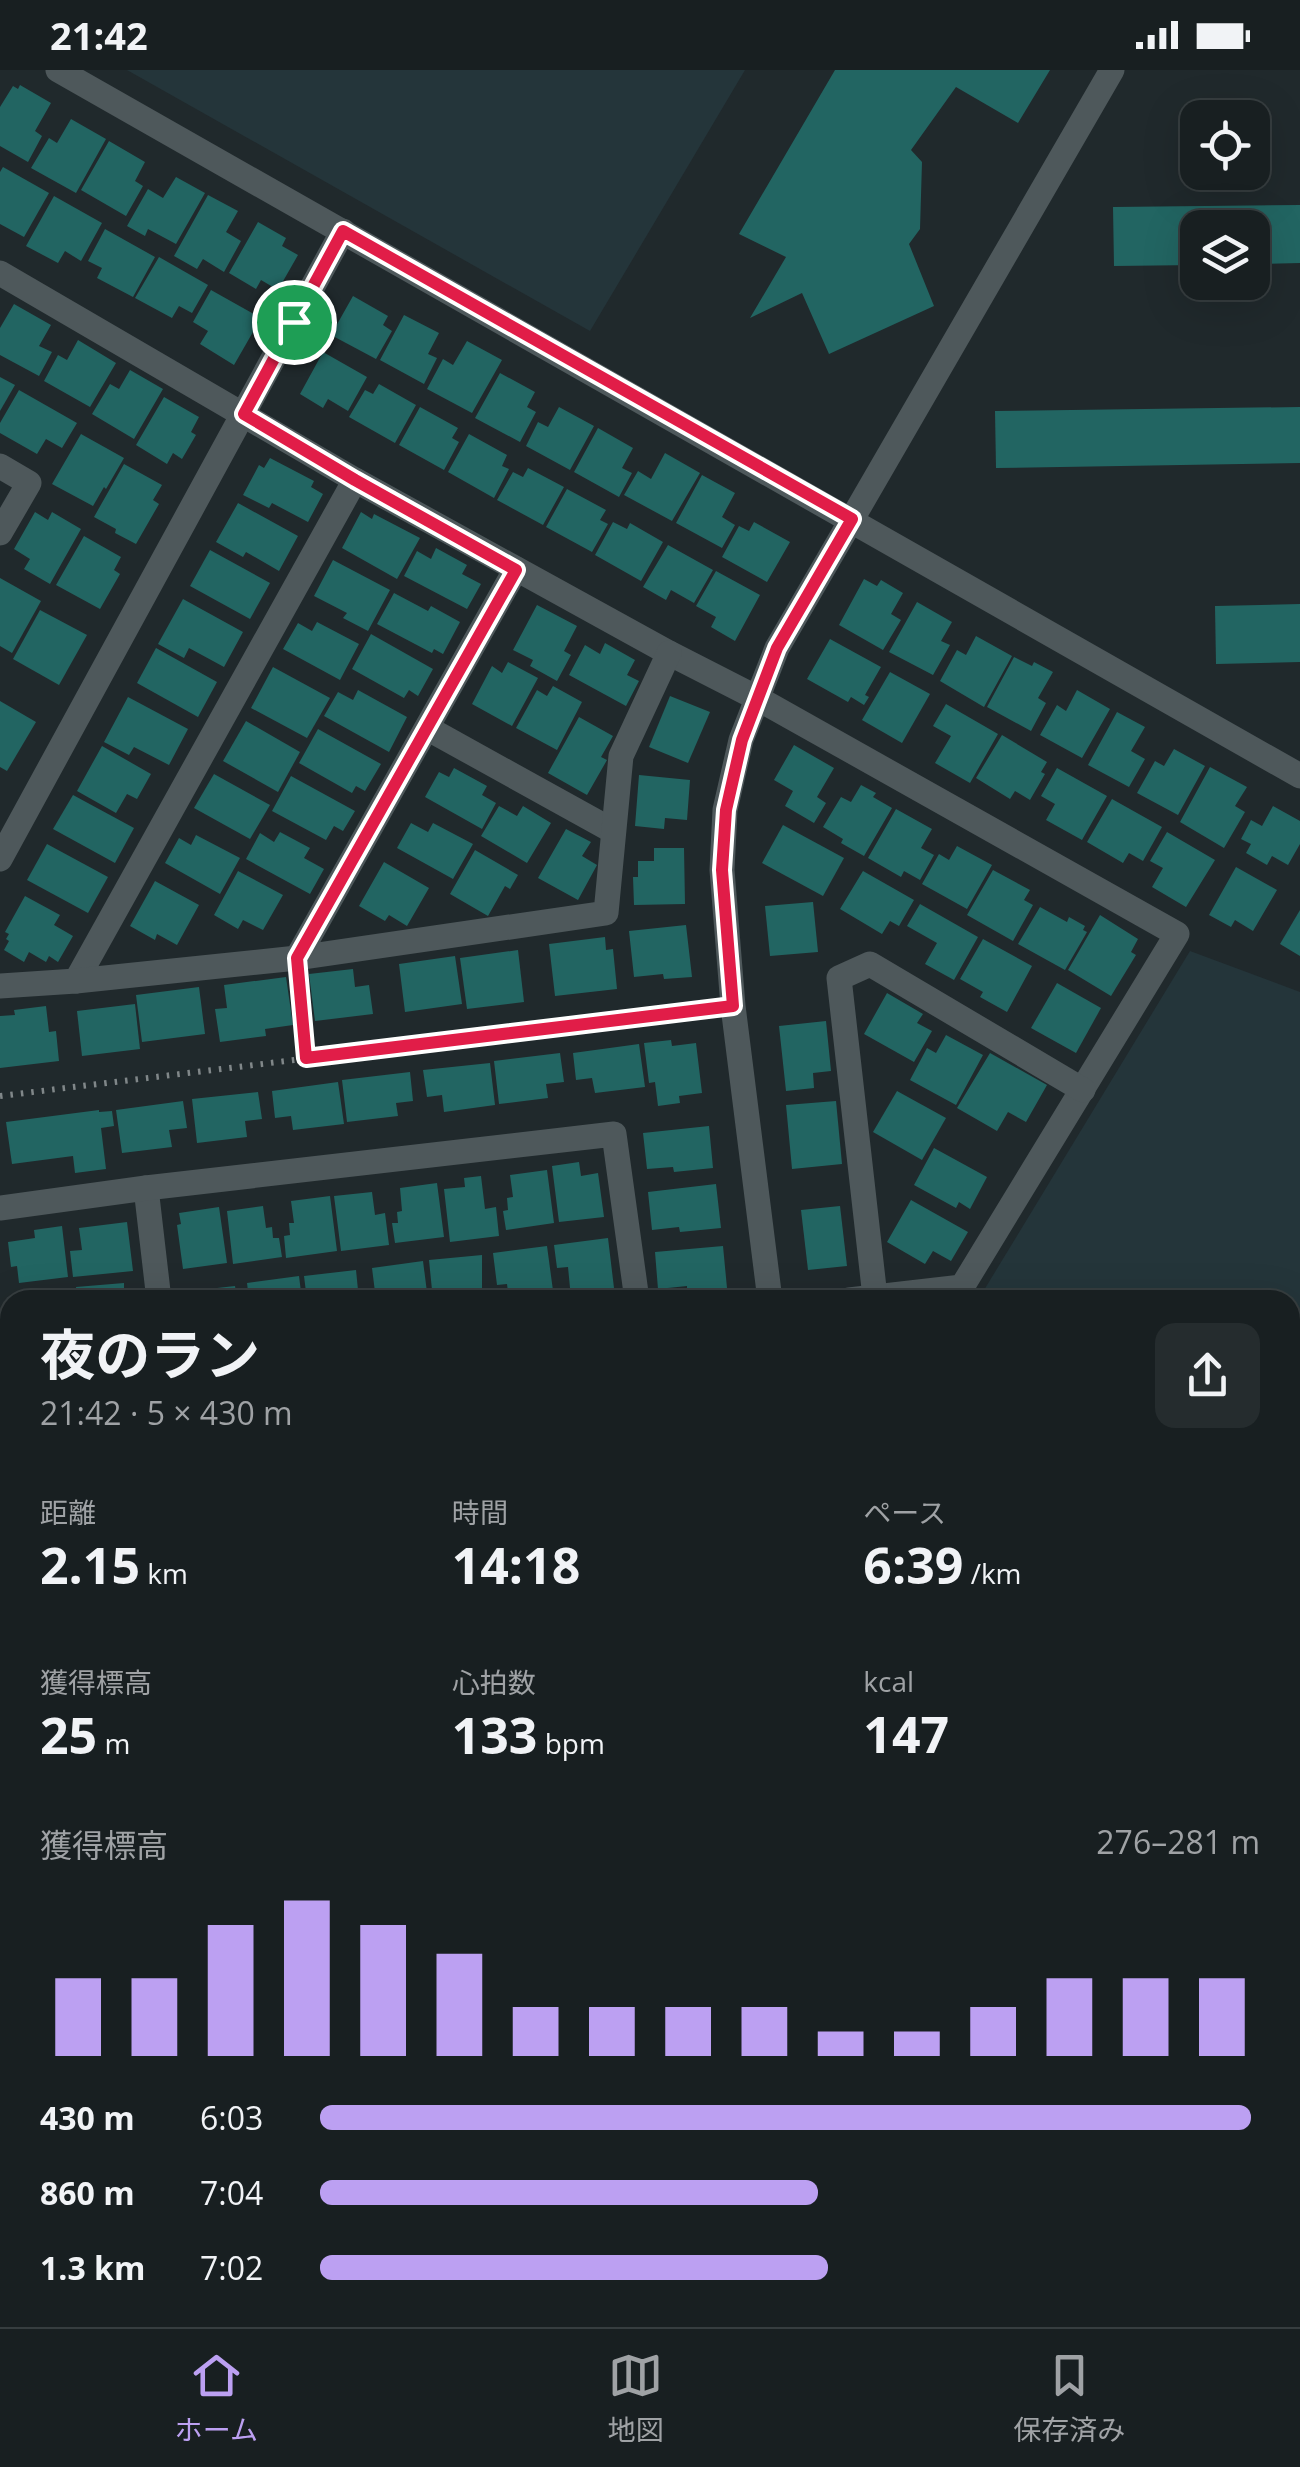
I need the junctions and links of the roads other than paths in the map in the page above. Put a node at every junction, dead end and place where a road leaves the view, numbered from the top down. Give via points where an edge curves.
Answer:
1 (58, 70) edge
2 (1112, 70) edge
3 (343, 231) junction
4 (0, 272) edge
5 (244, 414) junction
6 (0, 466) edge
7 (355, 480) junction
8 (852, 519) junction
9 (0, 534) edge
10 (516, 570) junction
11 (668, 653) junction
12 (757, 698) junction
13 (427, 728) junction
14 (1300, 776) edge
15 (614, 831) junction
16 (0, 858) edge
17 (297, 958) junction
18 (76, 981) junction
19 (0, 986) edge
20 (1083, 1090) junction
21 (146, 1188) junction
22 (0, 1208) edge
23 (158, 1290) edge
24 (636, 1290) edge
25 (769, 1290) edge
26 (861, 1290) edge
27 (929, 1290) edge

1 - 3 street
2 - 8 street
3 - 5 street
3 - 8 street
4 - 5 street
5 - 7 street
5 - 16 street
6 - 9 street via 29,482
7 - 10 street
7 - 18 street
8 - 12 street via 777,648
8 - 14 street
10 - 11 street
10 - 13 street
11 - 12 street
11 - 15 street via 620,756
12 - 20 street via 1177,934
12 - 25 street via 726,810 722,870
13 - 15 street
13 - 17 street
15 - 17 street via 606,913
17 - 18 street
18 - 19 street
20 - 26 street via 870,964 839,978
20 - 27 street via 962,1286
21 - 22 street
21 - 23 street
21 - 24 street via 614,1134

